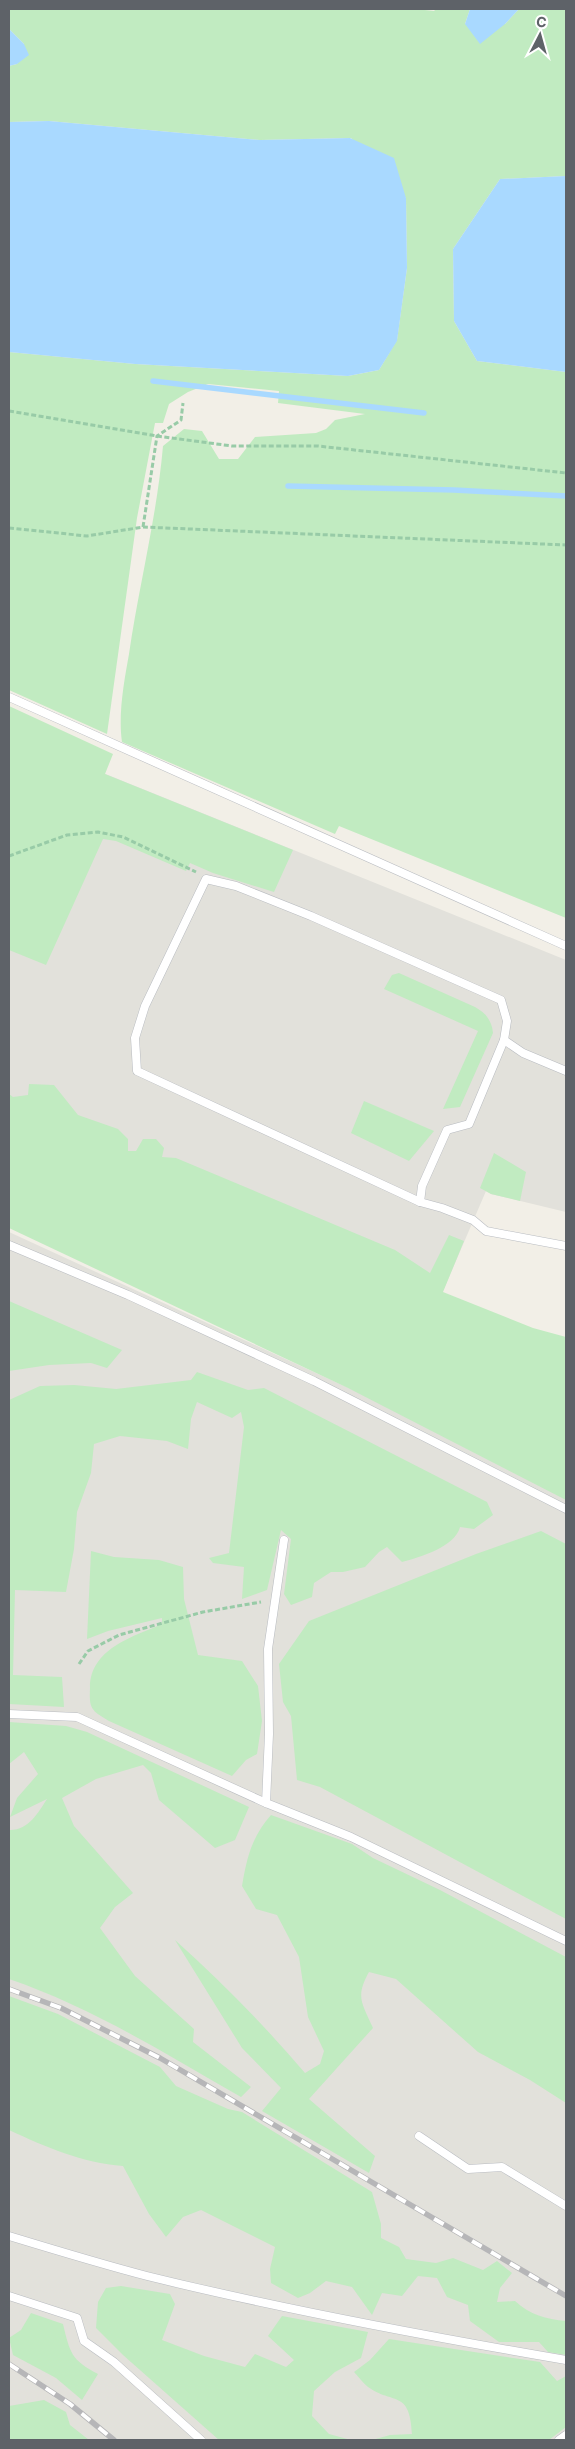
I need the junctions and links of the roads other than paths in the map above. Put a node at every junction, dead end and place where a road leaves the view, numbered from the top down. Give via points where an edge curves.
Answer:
1 (9, 698) edge
2 (566, 946) edge
3 (504, 1040) junction
4 (566, 1071) edge
5 (420, 1202) junction
6 (9, 1245) edge
7 (566, 1246) edge
8 (566, 1509) edge
9 (284, 1540) dead end
10 (9, 1714) edge
11 (266, 1803) junction
12 (566, 1941) edge
13 (419, 2136) dead end
14 (566, 2206) edge
15 (9, 2236) edge
16 (9, 2296) edge
17 (566, 2360) edge
18 (566, 2435) edge
19 (201, 2440) edge
20 (559, 2440) edge

1 - 2 lane
3 - 4 lane via 522,1053
3 - 5 lane via 469,1124 448,1130 422,1186
3 - 5 lane via 507,1021 501,1000 311,916 236,886 206,879 145,1006 135,1038 137,1071
5 - 7 lane via 473,1220 486,1230
6 - 8 lane via 314,1381
9 - 11 lane via 268,1649
10 - 11 lane via 77,1717
11 - 12 lane via 351,1837
13 - 14 lane via 468,2169 502,2167
15 - 17 lane via 146,2276 440,2339
16 - 19 lane via 77,2318 84,2341 114,2362
18 - 20 lane

